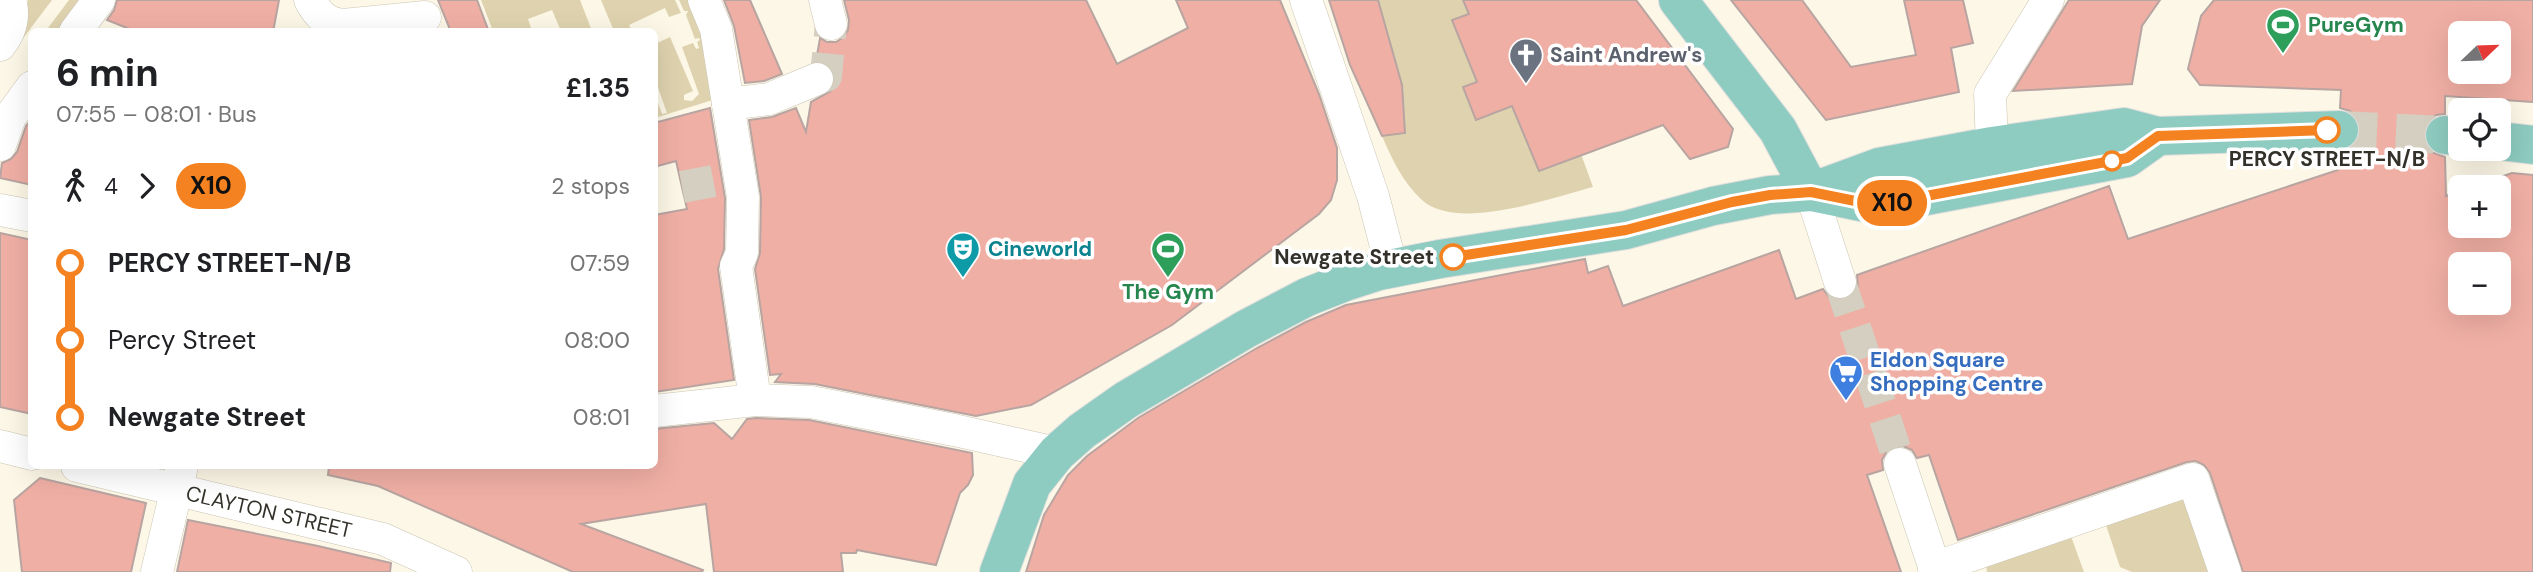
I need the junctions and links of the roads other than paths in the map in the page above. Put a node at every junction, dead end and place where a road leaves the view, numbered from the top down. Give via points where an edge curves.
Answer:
1 (10, 0) edge
2 (99, 0) edge
3 (310, 0) edge
4 (704, 0) edge
5 (1306, 0) edge
6 (1678, 0) edge
7 (2048, 0) edge
8 (425, 16) edge
9 (78, 28) edge
10 (0, 45) edge
11 (817, 79) dead end
12 (28, 92) edge
13 (728, 104) junction
14 (2339, 130) tunnel mouth
15 (2158, 136) junction
16 (2511, 142) edge
17 (0, 145) edge
18 (2533, 145) edge
19 (1992, 146) junction
20 (1811, 192) junction
21 (0, 210) edge
22 (28, 215) edge
23 (1392, 269) junction
24 (1840, 282) tunnel mouth
25 (755, 400) junction
26 (658, 411) edge
27 (0, 446) edge
28 (28, 453) edge
29 (1057, 453) junction
30 (1900, 464) tunnel mouth
31 (102, 469) edge
32 (179, 478) edge
33 (1935, 570) edge
34 (157, 572) edge
35 (456, 572) edge
36 (999, 572) edge
37 (2225, 572) edge

1 - 10 street via 10,28
2 - 9 street
3 - 8 street via 332,24
4 - 13 street via 716,29
5 - 23 street via 1373,195
6 - 20 main road via 1778,130
7 - 19 street via 1990,94
11 - 13 street via 769,99
12 - 17 street via 10,117
13 - 25 street via 743,197 742,253 736,266
14 - 15 main road
15 - 19 main road via 2124,127
15 - 20 main road via 2127,158 1889,203
16 - 18 main road
19 - 20 main road via 1879,167
20 - 23 main road via 1770,195 1626,230
20 - 24 street
21 - 22 street
23 - 29 main road via 1307,297 1245,329 1126,400
25 - 26 street
25 - 29 street via 836,406
27 - 28 street
29 - 36 main road via 1032,484
30 - 33 street
31 - 32 street, CLAYTON STREET
32 - 34 street
32 - 35 street, CLAYTON STREET via 383,539
33 - 37 street via 2193,479

